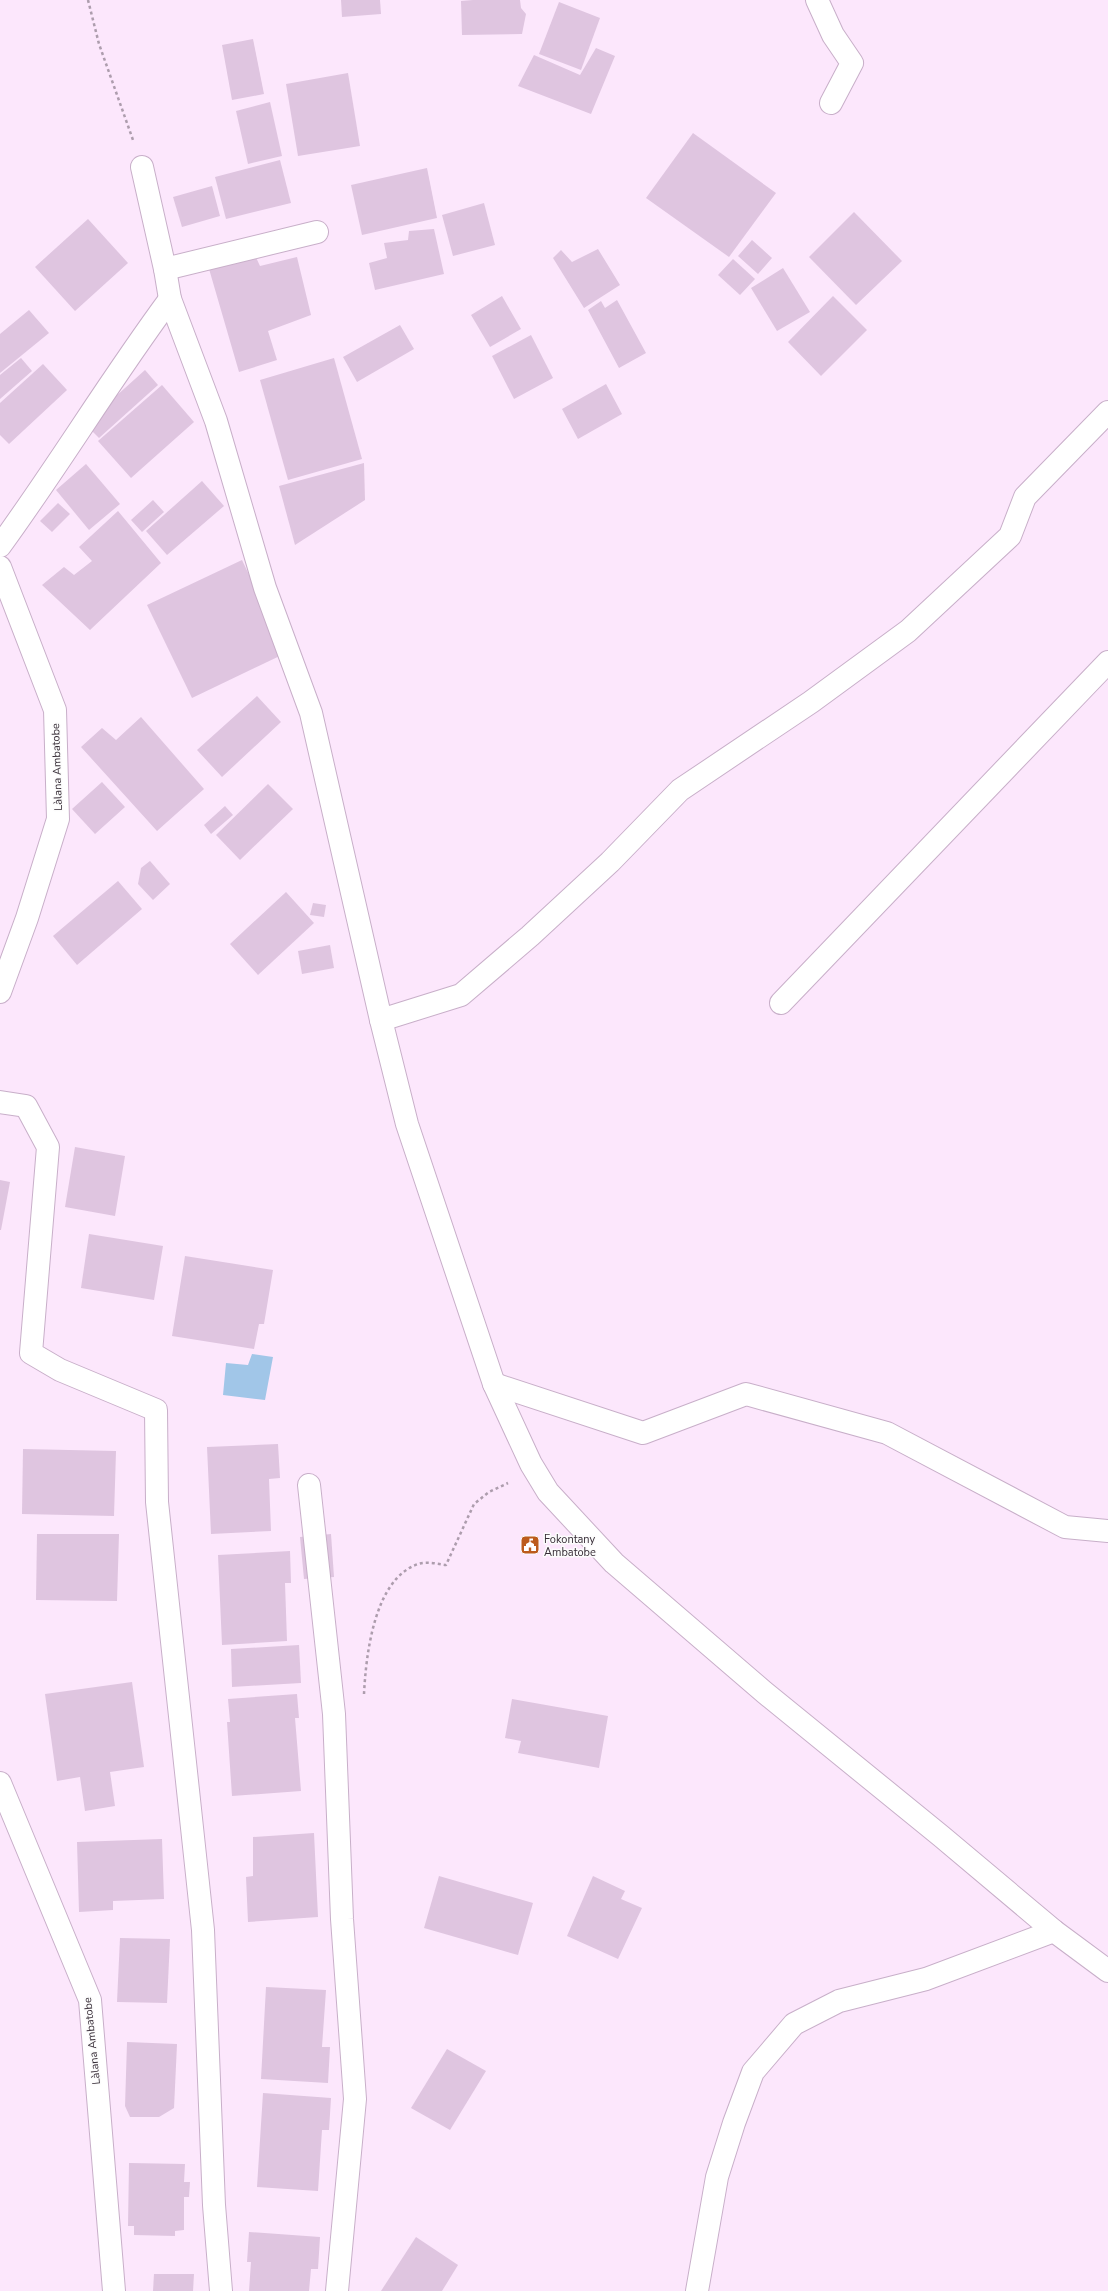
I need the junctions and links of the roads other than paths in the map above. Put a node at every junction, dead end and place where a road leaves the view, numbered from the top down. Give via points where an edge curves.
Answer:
1 (818, 0) edge
2 (831, 104) dead end
3 (142, 167) road end
4 (317, 232) dead end
5 (165, 269) junction
6 (170, 299) junction
7 (1107, 415) edge
8 (0, 546) edge
9 (0, 567) edge
10 (1108, 662) edge
11 (0, 992) edge
12 (781, 1003) dead end
13 (381, 1020) junction
14 (0, 1102) edge
15 (494, 1384) junction
16 (309, 1485) dead end
17 (1108, 1531) edge
18 (0, 1784) edge
19 (1054, 1931) junction
20 (1108, 1971) edge
21 (114, 2291) edge
22 (221, 2291) edge
23 (337, 2291) edge
24 (697, 2291) edge

1 - 2 street via 833,34 852,63
3 - 5 street
4 - 5 street
5 - 6 street
6 - 8 street via 131,352 40,492
6 - 13 street via 216,421 265,588 311,713
7 - 13 street via 1025,496 1010,536 908,631 811,702 680,790 587,883 530,936 460,995
9 - 11 street, Làlana Ambatobe via 55,710 58,819 27,918
10 - 12 street
13 - 15 street via 407,1124
14 - 22 street via 26,1106 48,1147 31,1353 60,1370 156,1410 157,1502 203,1930 214,2205
15 - 17 street via 643,1433 746,1394 887,1433 1065,1527
15 - 19 street via 531,1464 548,1492 614,1563 764,1692
16 - 23 street via 334,1714 342,1919 355,2099
18 - 21 street, Làlana Ambatobe via 90,2000
19 - 20 street
19 - 24 street via 926,1978 839,2001 794,2024 753,2072 734,2123 717,2177

